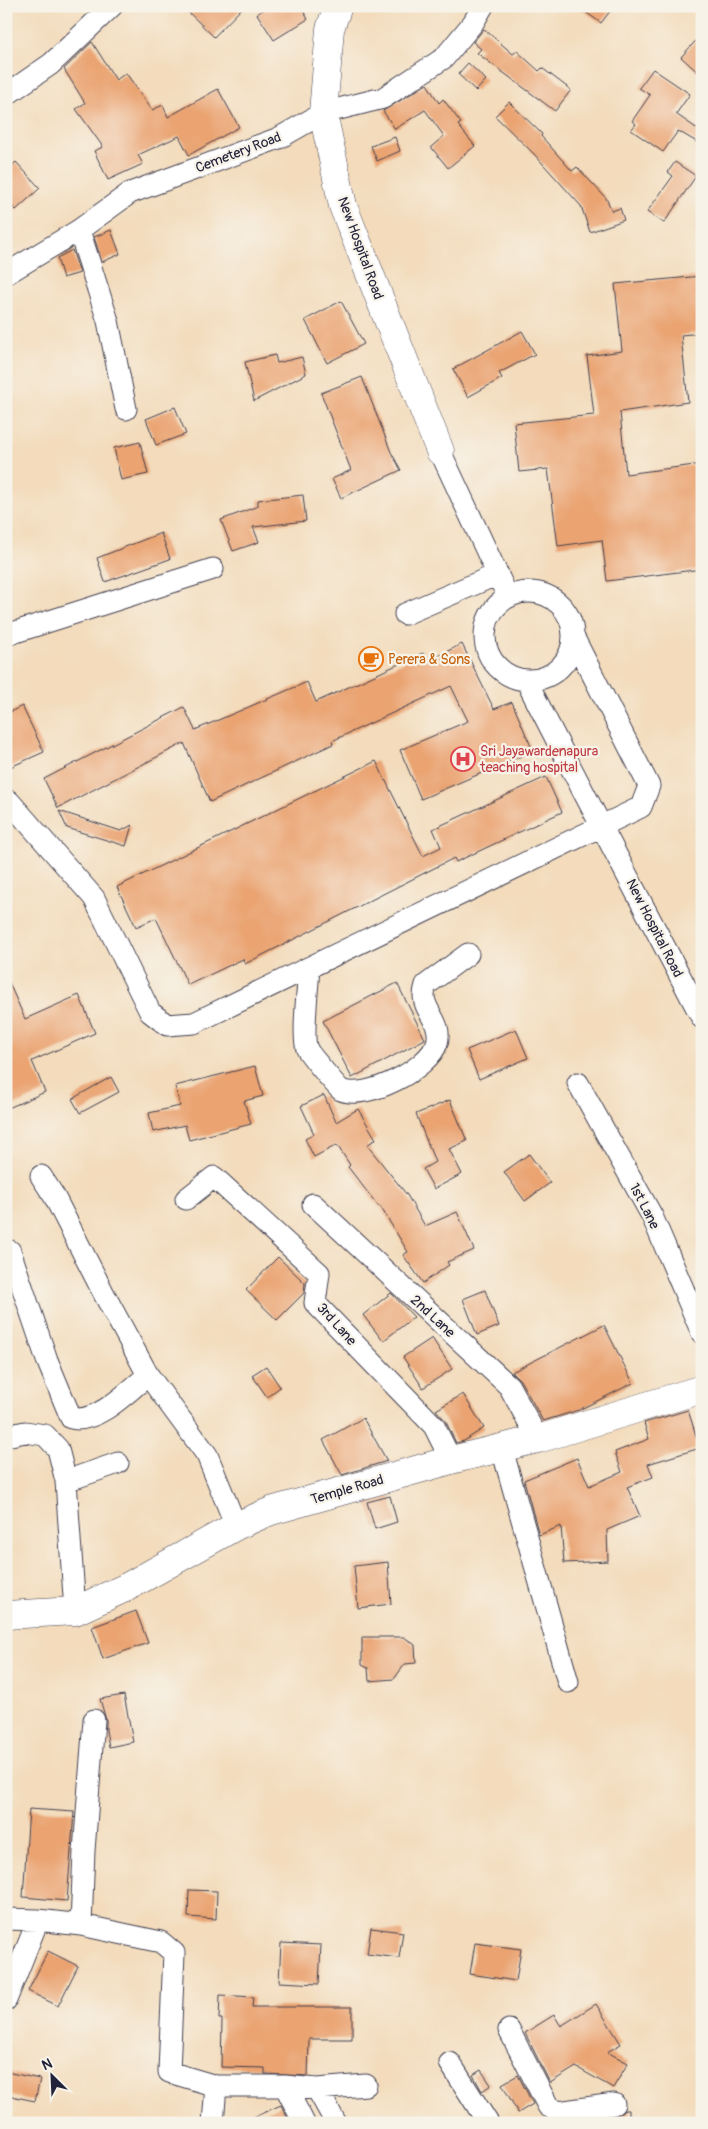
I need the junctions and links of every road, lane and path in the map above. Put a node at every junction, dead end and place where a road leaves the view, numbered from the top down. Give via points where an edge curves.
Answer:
1 (112, 6) edge
2 (338, 6) edge
3 (483, 6) edge
4 (6, 96) edge
5 (323, 113) junction
6 (79, 230) junction
7 (6, 274) edge
8 (126, 409) dead end
9 (440, 452) joint
10 (213, 569) dead end
11 (498, 574) junction
12 (508, 597) junction
13 (405, 614) dead end
14 (6, 635) edge
15 (574, 638) junction
16 (526, 680) junction
17 (9, 801) dead end
18 (600, 827) junction
19 (468, 954) dead end
20 (309, 969) junction
21 (702, 1018) edge
22 (578, 1083) dead end
23 (41, 1176) dead end
24 (186, 1199) dead end
25 (313, 1204) dead end
26 (10, 1251) dead end
27 (702, 1333) edge
28 (148, 1375) junction
29 (702, 1389) edge
30 (6, 1436) edge
31 (538, 1439) junction
32 (502, 1449) junction
33 (451, 1460) junction
34 (118, 1463) dead end
35 (66, 1481) junction
36 (236, 1526) junction
37 (75, 1611) junction
38 (6, 1615) edge
39 (568, 1682) dead end
40 (94, 1720) dead end
41 (6, 1919) edge
42 (38, 1920) junction
43 (81, 1925) junction
44 (6, 2000) edge
45 (509, 2030) dead end
46 (450, 2063) dead end
47 (366, 2085) dead end
48 (216, 2086) junction
49 (285, 2086) junction
50 (317, 2089) junction
51 (614, 2104) dead end
52 (213, 2123) edge
53 (304, 2123) edge
54 (336, 2123) edge
55 (488, 2123) edge

1 - 4 street via 51,64
2 - 5 main road, New Hospital Road via 330,29
3 - 5 street, Cemetery Road via 444,58 382,98
5 - 6 street, Cemetery Road via 279,138 130,193
5 - 9 main road, New Hospital Road via 343,206
6 - 7 street, Cemetery Road
6 - 8 street via 108,322
9 - 11 street
10 - 14 street
11 - 12 street
11 - 13 street
12 - 15 street via 521,592 547,595 568,613
12 - 16 street via 489,617 486,645 500,669 512,677
15 - 16 street via 571,652 553,674
15 - 18 street via 649,786 641,807
16 - 18 street, New Hospital Road
17 - 20 street via 94,898 150,1012 167,1025 194,1023
18 - 20 street
18 - 21 street, New Hospital Road
19 - 20 street via 426,985 424,998 438,1025 437,1043 423,1063 392,1082 357,1093 340,1090 306,1048
22 - 27 street, 1st Lane via 652,1216
23 - 28 street
24 - 33 street, 3rd Lane via 214,1176 318,1273 315,1302 434,1426
25 - 31 street, 2nd Lane via 509,1386
26 - 28 street via 47,1360 71,1418 79,1420 104,1411
28 - 36 street via 207,1455
29 - 31 main road, Temple Road
30 - 35 street via 25,1432 45,1434 58,1449
31 - 32 main road, Temple Road
32 - 33 main road, Temple Road
32 - 39 street
33 - 36 main road, Temple Road via 271,1511
34 - 35 street
35 - 37 street
36 - 37 main road, Temple Road via 127,1587
37 - 38 main road, Temple Road
40 - 43 street
41 - 42 street
42 - 43 street
42 - 44 street
43 - 48 street via 161,1942 174,1953 169,2072
45 - 51 street via 548,2106 558,2112
46 - 55 street
47 - 50 street
48 - 49 street
48 - 52 street
49 - 50 street
49 - 53 street
50 - 54 street

